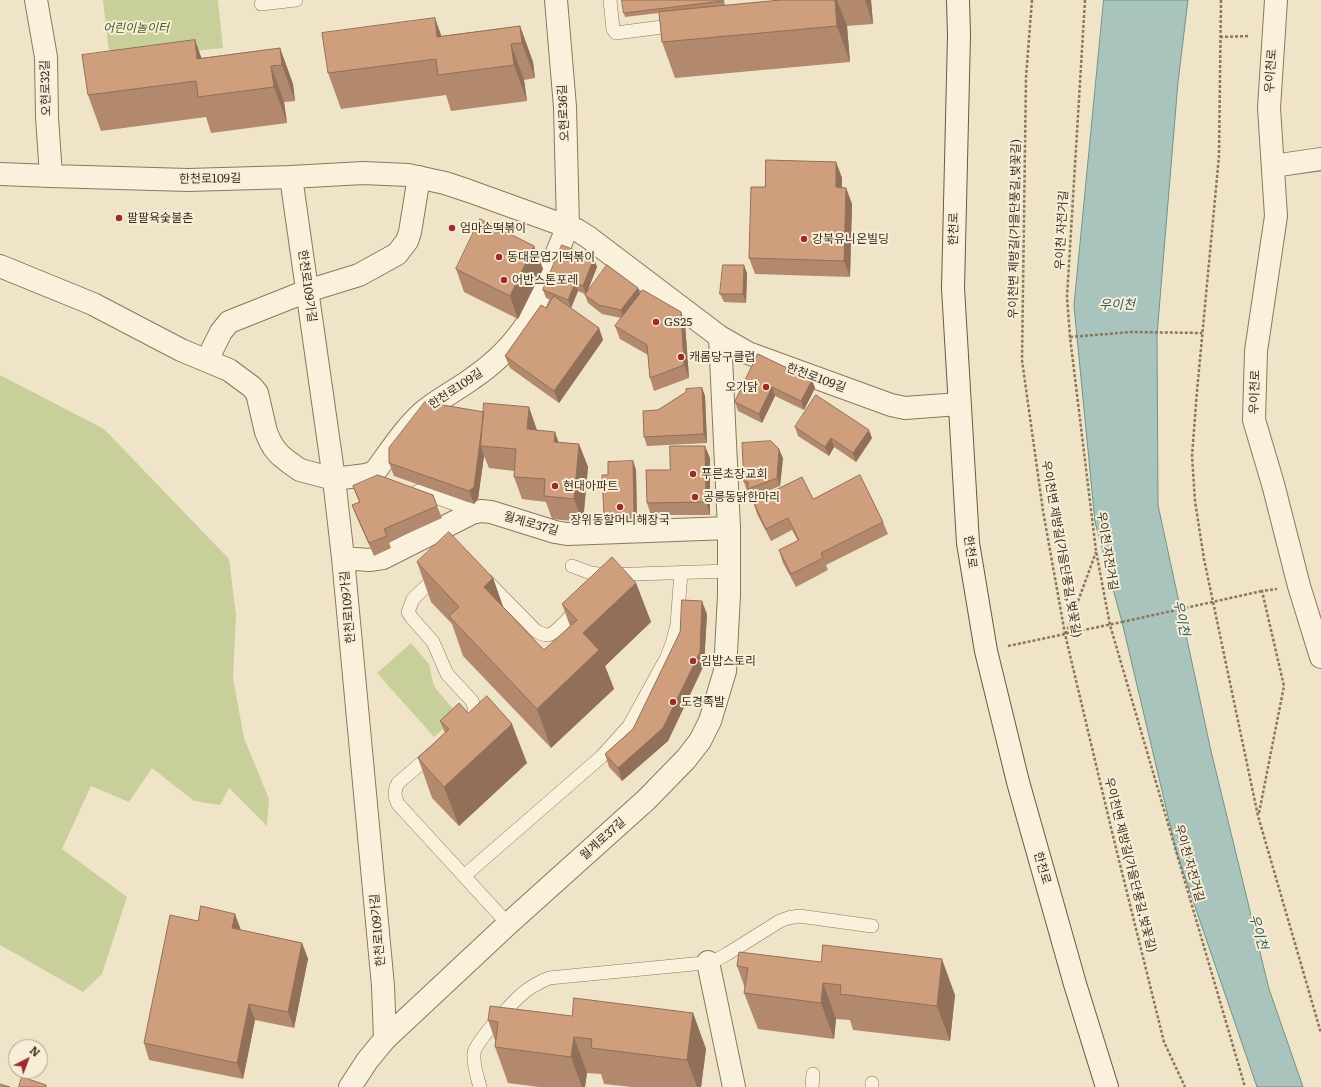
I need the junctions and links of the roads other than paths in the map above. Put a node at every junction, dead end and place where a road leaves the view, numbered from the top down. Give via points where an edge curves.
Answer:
1 (36, 0) edge
2 (296, 0) edge
3 (556, 0) edge
4 (958, 0) edge
5 (1276, 0) edge
6 (614, 1) edge
7 (261, 4) dead end
8 (693, 23) edge
9 (1321, 159) edge
10 (1273, 166) junction
11 (0, 174) edge
12 (51, 176) junction
13 (291, 177) junction
14 (419, 177) junction
15 (568, 226) junction
16 (0, 266) edge
17 (307, 291) junction
18 (720, 337) junction
19 (207, 360) junction
20 (959, 404) junction
21 (334, 479) junction
22 (405, 487) edge
23 (477, 512) junction
24 (729, 528) junction
25 (343, 558) junction
26 (572, 566) dead end
27 (444, 569) edge
28 (729, 570) junction
29 (477, 572) edge
30 (681, 572) junction
31 (612, 574) junction
32 (602, 585) edge
33 (586, 600) edge
34 (1321, 657) edge
35 (460, 730) edge
36 (443, 744) edge
37 (464, 876) junction
38 (508, 924) junction
39 (872, 926) dead end
40 (708, 962) junction
41 (385, 1039) junction
42 (350, 1087) edge
43 (480, 1087) edge
44 (734, 1087) edge
45 (1107, 1087) edge

1 - 12 street, 오현로32길 via 46,57
2 - 7 lane
3 - 15 street, 오현로36길 via 565,106
4 - 20 street, 한천로 via 953,288
5 - 10 street, 우이천로 via 1269,108
6 - 8 lane via 613,29 616,34
9 - 10 street
10 - 34 street, 우이천로 via 1276,216 1256,352 1254,420
11 - 12 street, 한천로109길
12 - 13 street, 한천로109길 via 188,180
13 - 14 street, 한천로109길 via 363,173
13 - 17 street, 한천로109가길
14 - 15 street, 한천로109길 via 468,190
14 - 17 street via 410,232 397,254 359,275
15 - 18 street, 한천로109길 via 588,237
15 - 21 street, 한천로109길 via 521,333 493,363 473,379 422,412 377,469 376,477
16 - 19 street, 한천로109길 via 93,304 181,350
17 - 19 street via 229,322
17 - 21 street, 한천로109가길
18 - 20 street, 한천로109길 via 748,353 891,405 905,408
18 - 24 street, 월계로37길
19 - 21 street, 한천로109길 via 229,370 257,393 266,432 280,455 300,470
20 - 45 street, 한천로 via 968,543 986,651 1018,782
21 - 25 street, 한천로109가길
22 - 23 lane, 월계로37길
23 - 24 street, 월계로37길 via 491,512 567,534
23 - 25 street via 383,558
24 - 28 street, 월계로37길
25 - 41 street, 한천로109가길 via 383,986
26 - 31 lane via 591,573
27 - 35 lane via 413,599 408,612 433,642 447,674 472,701 475,709 472,718
28 - 30 lane
28 - 38 street, 월계로37길 via 725,671 710,721 700,741 646,800
29 - 33 lane via 542,635 555,632
30 - 31 lane
30 - 37 lane via 677,625 672,644 629,726 601,757
31 - 32 lane
36 - 37 lane via 398,783 394,797
37 - 38 lane
38 - 41 street, 월계로37길
39 - 40 lane via 799,916 788,918 718,959
40 - 43 lane via 549,978 538,983 519,996 479,1042 474,1058
40 - 44 street
41 - 42 street, 월계로37길

